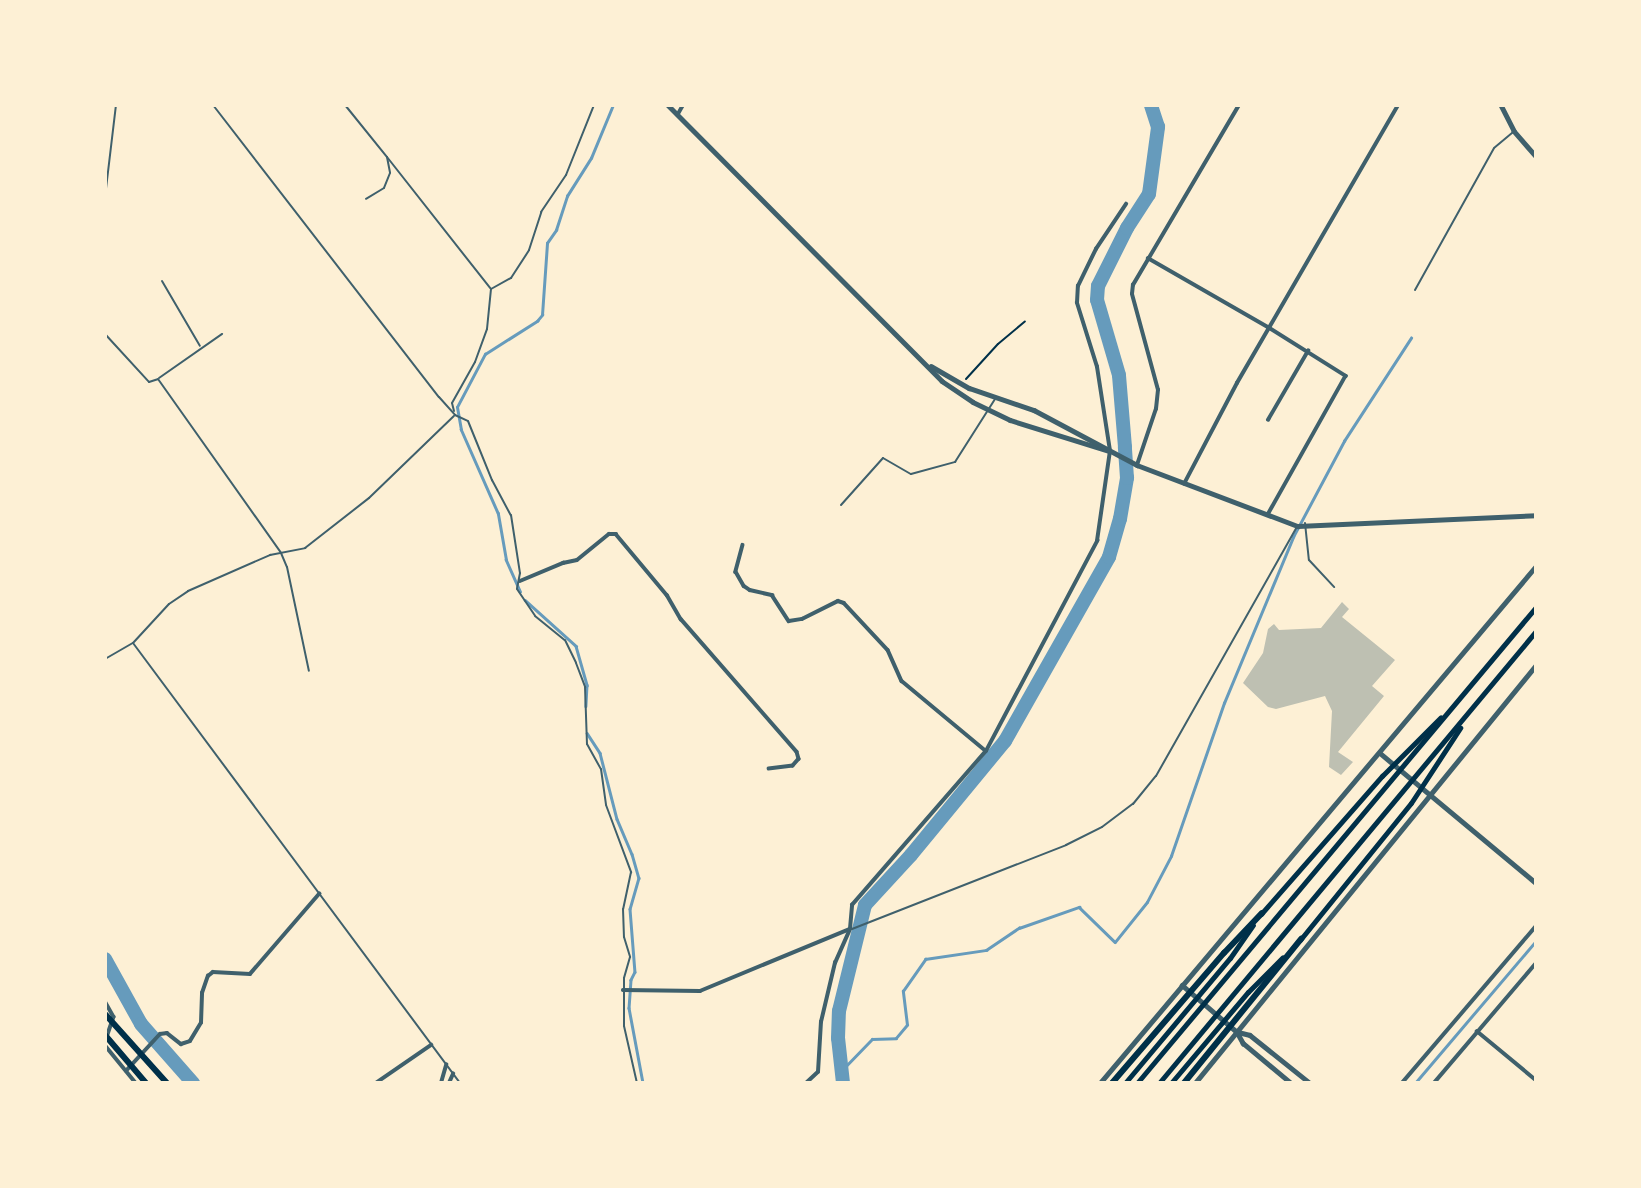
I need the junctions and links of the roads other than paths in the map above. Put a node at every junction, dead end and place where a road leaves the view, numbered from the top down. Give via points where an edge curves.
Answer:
1 (117, 105) edge
2 (213, 105) edge
3 (345, 105) edge
4 (594, 105) edge
5 (668, 105) edge
6 (683, 105) edge
7 (1239, 105) edge
8 (1398, 105) edge
9 (1501, 105) edge
10 (678, 114) junction
11 (1514, 131) junction
12 (1536, 156) edge
13 (387, 157) junction
14 (105, 197) edge
15 (366, 199) dead end
16 (1126, 204) dead end
17 (1148, 258) junction
18 (162, 281) dead end
19 (491, 289) junction
20 (1415, 290) dead end
21 (1268, 327) junction
22 (105, 334) edge
23 (222, 334) dead end
24 (200, 347) junction
25 (1308, 351) junction
26 (931, 366) junction
27 (158, 379) junction
28 (997, 396) junction
29 (988, 409) junction
30 (455, 415) junction
31 (1268, 420) dead end
32 (1110, 451) junction
33 (1138, 465) junction
34 (1184, 485) junction
35 (841, 505) dead end
36 (1536, 515) edge
37 (1267, 516) junction
38 (1305, 523) junction
39 (1298, 526) junction
40 (743, 545) dead end
41 (281, 553) junction
42 (1536, 566) edge
43 (520, 581) junction
44 (1334, 587) dead end
45 (1536, 607) edge
46 (1536, 631) edge
47 (133, 643) junction
48 (105, 659) edge
49 (1536, 665) edge
50 (309, 671) dead end
51 (1467, 691) junction
52 (1476, 704) junction
53 (986, 751) junction
54 (1380, 753) junction
55 (769, 769) dead end
56 (1430, 794) junction
57 (1536, 883) edge
58 (318, 894) junction
59 (1262, 913) junction
60 (1536, 926) edge
61 (850, 929) junction
62 (1301, 939) junction
63 (1536, 962) edge
64 (1182, 985) junction
65 (623, 990) junction
66 (105, 1001) edge
67 (105, 1014) edge
68 (1477, 1031) junction
69 (1237, 1032) junction
70 (105, 1036) edge
71 (105, 1045) edge
72 (431, 1045) junction
73 (446, 1065) junction
74 (126, 1071) junction
75 (453, 1074) junction
76 (1536, 1080) edge
77 (136, 1083) edge
78 (146, 1083) edge
79 (167, 1083) edge
80 (376, 1083) edge
81 (441, 1083) edge
82 (449, 1083) edge
83 (460, 1083) edge
84 (637, 1083) edge
85 (806, 1083) edge
86 (1100, 1083) edge
87 (1112, 1083) edge
88 (1125, 1083) edge
89 (1137, 1083) edge
90 (1159, 1083) edge
91 (1171, 1083) edge
92 (1184, 1083) edge
93 (1195, 1083) edge
94 (1291, 1083) edge
95 (1310, 1083) edge
96 (1402, 1083) edge
97 (1434, 1083) edge

1 - 14 lane
2 - 30 lane
3 - 13 lane
4 - 19 lane via 566,175 541,212 525,257 511,278
5 - 10 street
6 - 10 street
7 - 17 street
8 - 21 street
9 - 11 street
10 - 26 street
11 - 12 street
11 - 20 lane via 1494,148
13 - 15 lane via 390,173 384,188
13 - 19 lane
16 - 32 street via 1078,286 1077,303 1097,367
17 - 21 street
17 - 33 street via 1132,293 1158,390
18 - 24 lane
19 - 30 lane via 487,329 452,403
21 - 25 street
21 - 34 street
22 - 27 lane via 149,382
23 - 24 lane
24 - 27 lane
25 - 31 street
25 - 37 street via 1346,376
26 - 28 street via 961,384
26 - 29 street via 957,392
27 - 41 lane
28 - 29 lane
28 - 32 street via 1034,410
29 - 32 street via 1029,428
29 - 35 lane via 955,462 911,474 883,458
30 - 41 lane via 355,510 305,548
30 - 43 lane via 468,421 511,515
32 - 33 street
32 - 53 street via 1097,541
33 - 34 street
34 - 37 street
36 - 38 street
37 - 39 street
38 - 39 street
38 - 44 lane via 1309,560
39 - 61 lane via 1156,776 1133,804 1066,845
40 - 53 street via 736,572 744,586 772,595 789,621 838,601 844,603 888,650 902,681
41 - 47 lane via 243,564 188,591 169,604
41 - 50 lane
42 - 54 street
43 - 55 street via 577,560 609,534 616,534 681,619 797,752 799,760 793,766
43 - 65 lane via 517,589 535,616 565,640 585,687 587,744 601,769 606,805 631,872 623,909 630,957
45 - 51 highway
46 - 52 highway
47 - 48 lane
47 - 58 lane
49 - 56 street
51 - 59 highway via 1382,776
51 - 89 highway
52 - 62 highway via 1411,803
52 - 90 highway
53 - 61 street via 852,905
54 - 56 street
54 - 64 street
56 - 57 street
56 - 69 street
58 - 72 lane
58 - 74 street via 250,974 213,972 208,976 201,1023 190,1041 181,1044 167,1033 160,1034
59 - 87 highway
59 - 88 highway
60 - 96 street
61 - 65 street via 700,991
61 - 85 street via 826,999 818,1072
62 - 91 highway via 1248,992
62 - 92 highway
63 - 68 street
64 - 69 street
64 - 86 street
65 - 84 lane via 624,1026
66 - 70 street via 114,1017
67 - 79 highway
68 - 76 street
68 - 97 street
69 - 93 street
69 - 94 street via 1243,1043
69 - 95 street via 1250,1035
70 - 78 highway
71 - 74 street
72 - 73 lane
72 - 80 street
73 - 75 lane
73 - 81 street
74 - 77 street
75 - 82 street
75 - 83 lane

